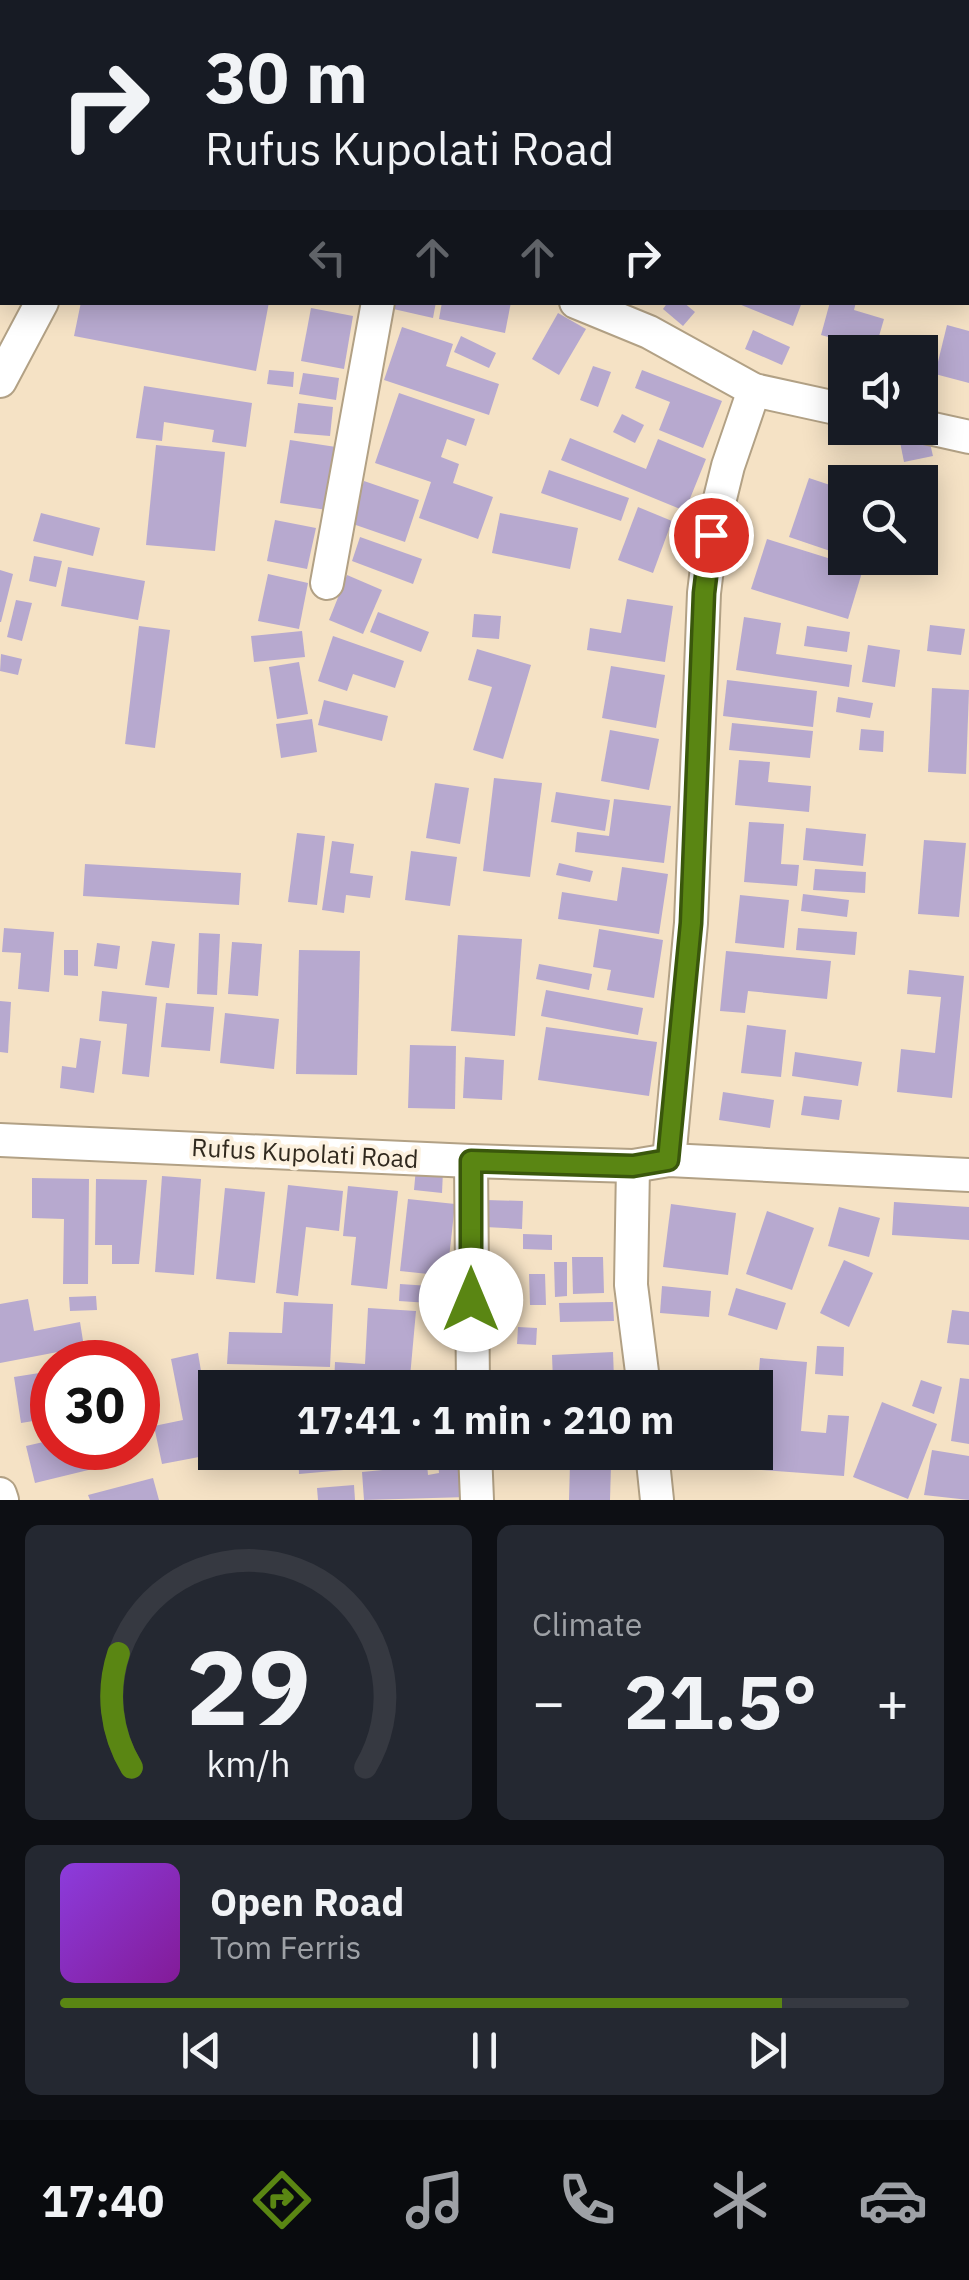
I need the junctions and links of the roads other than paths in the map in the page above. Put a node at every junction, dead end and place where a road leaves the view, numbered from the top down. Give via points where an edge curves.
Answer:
1 (40, 305) edge
2 (377, 305) edge
3 (583, 305) edge
4 (0, 381) edge
5 (754, 390) junction
6 (828, 406) edge
7 (938, 430) edge
8 (969, 437) edge
9 (327, 583) dead end
10 (0, 1140) edge
11 (668, 1160) junction
12 (471, 1161) junction
13 (633, 1166) junction
14 (969, 1175) edge
15 (473, 1370) edge
16 (642, 1370) edge
17 (476, 1470) edge
18 (654, 1470) edge
19 (477, 1500) edge
20 (658, 1500) edge

1 - 4 street
2 - 9 street
3 - 5 street
5 - 6 street
5 - 11 street via 711,535 704,593 691,923
7 - 8 street
10 - 12 street, Rufus Kupolati Road
11 - 13 street, Rufus Kupolati Road
11 - 14 street, Rufus Kupolati Road
12 - 13 street, Rufus Kupolati Road
12 - 15 street
13 - 16 street via 631,1285
17 - 19 street
18 - 20 street

